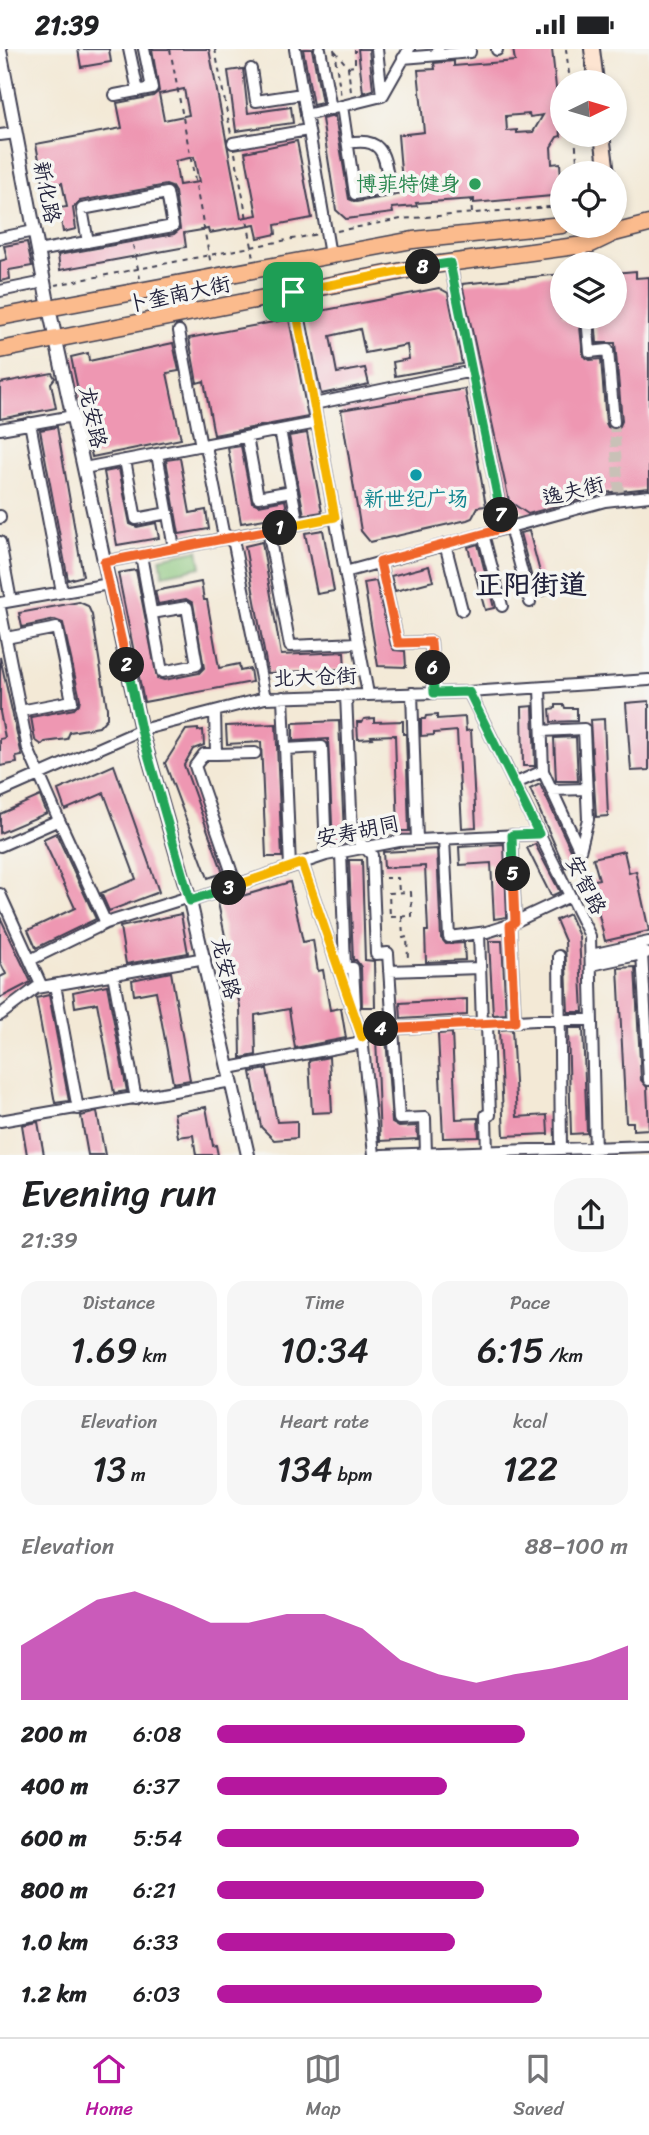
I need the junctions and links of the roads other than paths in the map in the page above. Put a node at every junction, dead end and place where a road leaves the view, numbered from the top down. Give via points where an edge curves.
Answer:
1 (129, 49) edge
2 (144, 49) edge
3 (295, 49) edge
4 (320, 49) edge
5 (377, 49) edge
6 (470, 49) edge
7 (592, 49) edge
8 (0, 50) edge
9 (439, 52) edge
10 (406, 54) edge
11 (251, 69) dead end
12 (595, 70) edge
13 (138, 91) junction
14 (302, 94) junction
15 (115, 95) dead end
16 (382, 96) junction
17 (342, 106) junction
18 (306, 115) junction
19 (308, 130) junction
20 (16, 133) junction
21 (0, 135) edge
22 (233, 143) road end
23 (348, 143) junction
24 (649, 224) edge
25 (550, 226) edge
26 (627, 227) edge
27 (34, 231) junction
28 (627, 231) edge
29 (649, 234) edge
30 (0, 238) edge
31 (600, 238) edge
32 (88, 242) junction
33 (581, 245) junction
34 (38, 251) junction
35 (581, 252) edge
36 (330, 255) junction
37 (450, 263) junction
38 (45, 285) junction
39 (0, 291) edge
40 (293, 292) junction
41 (49, 308) junction
42 (0, 317) edge
43 (588, 329) edge
44 (179, 331) dead end
45 (57, 341) junction
46 (0, 350) edge
47 (472, 371) junction
48 (314, 404) junction
49 (73, 416) junction
50 (614, 422) tunnel mouth
51 (30, 423) junction
52 (317, 423) junction
53 (0, 429) edge
54 (280, 430) junction
55 (247, 437) junction
56 (203, 445) junction
57 (157, 454) junction
58 (125, 460) junction
59 (84, 468) junction
60 (292, 491) junction
61 (649, 496) edge
62 (168, 513) junction
63 (335, 517) junction
64 (298, 524) junction
65 (507, 527) junction
66 (268, 530) junction
67 (482, 534) junction
68 (228, 538) junction
69 (0, 542) edge
70 (445, 544) junction
71 (174, 548) junction
72 (141, 555) junction
73 (104, 562) junction
74 (380, 562) junction
75 (345, 572) junction
76 (109, 584) junction
77 (62, 592) junction
78 (5, 602) edge
79 (530, 602) dead end
80 (502, 606) dead end
81 (0, 608) edge
82 (462, 610) dead end
83 (152, 613) junction
84 (6, 638) junction
85 (358, 643) junction
86 (649, 680) edge
87 (540, 688) junction
88 (469, 692) junction
89 (412, 693) junction
90 (434, 693) junction
91 (368, 694) junction
92 (346, 695) junction
93 (283, 697) junction
94 (264, 698) junction
95 (20, 711) junction
96 (215, 711) junction
97 (141, 730) junction
98 (542, 731) junction
99 (285, 749) junction
100 (255, 753) dead end
101 (216, 754) junction
102 (543, 771) junction
103 (38, 775) junction
104 (514, 785) junction
105 (587, 789) junction
106 (552, 790) junction
107 (0, 792) edge
108 (59, 820) junction
109 (539, 834) junction
110 (512, 835) junction
111 (444, 839) junction
112 (417, 840) junction
113 (0, 846) edge
114 (365, 848) junction
115 (341, 852) junction
116 (326, 855) junction
117 (302, 863) junction
118 (290, 867) junction
119 (236, 885) junction
120 (0, 894) edge
121 (570, 896) junction
122 (190, 899) junction
123 (106, 923) junction
124 (513, 923) junction
125 (479, 933) junction
126 (649, 942) edge
127 (646, 953) edge
128 (559, 956) dead end
129 (205, 958) junction
130 (30, 960) junction
131 (591, 960) junction
132 (480, 968) junction
133 (388, 971) junction
134 (113, 974) junction
135 (55, 985) junction
136 (42, 987) junction
137 (647, 1012) edge
138 (0, 1015) edge
139 (355, 1018) junction
140 (560, 1020) junction
141 (592, 1020) junction
142 (515, 1022) junction
143 (485, 1024) junction
144 (393, 1028) junction
145 (362, 1037) junction
146 (230, 1075) junction
147 (649, 1080) edge
148 (136, 1098) junction
149 (78, 1109) junction
150 (0, 1121) edge
151 (649, 1146) edge
152 (561, 1149) junction
153 (595, 1152) edge
154 (487, 1153) edge
155 (426, 1154) edge
156 (248, 1155) edge
157 (374, 1155) edge
158 (382, 1155) edge

1 - 13 street
2 - 13 street via 152,88
3 - 14 street
4 - 17 street
5 - 16 street
6 - 9 street
7 - 12 main road
8 - 20 street, 新化路
9 - 10 street
10 - 16 street
11 - 14 street via 256,101
13 - 15 street
14 - 18 street
16 - 17 street
17 - 18 street
17 - 23 street
18 - 19 street
19 - 22 street
19 - 36 street
20 - 21 street
20 - 27 street, 新化路
23 - 23 street via 355,194 390,188 383,153 373,142
24 - 26 main road, 卜奎南大街
25 - 36 main road, 卜奎南大街 via 413,240
27 - 30 street
27 - 34 street, 新化路
28 - 29 main road
31 - 33 main road, 卜奎南大街
32 - 32 street via 173,226 167,193 82,209
32 - 34 street
33 - 35 street
33 - 37 main road, 卜奎南大街
34 - 38 street, 新化路
36 - 41 main road, 卜奎南大街
37 - 40 main road, 卜奎南大街
37 - 47 street
38 - 39 street
38 - 41 street, 新化路
40 - 45 main road, 卜奎南大街
40 - 48 street
41 - 42 main road, 卜奎南大街
41 - 45 street, 新化路
43 - 50 street via 590,352 608,350
44 - 56 street
45 - 46 main road, 卜奎南大街
45 - 49 street, 龙安路
47 - 48 street
47 - 65 street
48 - 52 street
49 - 51 street
49 - 59 street, 龙安路
51 - 53 street
51 - 77 street
52 - 54 street
52 - 63 street
54 - 55 street
54 - 60 street
55 - 56 street
55 - 60 street via 258,497
56 - 57 street
56 - 68 street
57 - 58 street
57 - 62 street
58 - 59 street
58 - 62 street via 136,519
59 - 73 street, 龙安路
60 - 64 street
61 - 65 street, 逸夫街 via 619,496
62 - 71 street
63 - 64 street
63 - 75 street
64 - 66 street
65 - 67 street, 逸夫街
65 - 79 street
66 - 68 street
66 - 85 street via 290,646
67 - 70 street, 逸夫街
67 - 80 street
68 - 71 street
68 - 94 street via 234,544
69 - 78 street
70 - 74 street, 逸夫街
70 - 82 street
71 - 72 street
72 - 73 street
72 - 83 street
73 - 76 street, 龙安路
74 - 75 street, 逸夫街
74 - 90 street via 398,643 431,642
75 - 85 street
76 - 77 street
76 - 97 street, 龙安路
77 - 78 street
81 - 84 street
83 - 83 street via 162,672 197,665 187,607
84 - 95 street
84 - 95 street via 57,628 72,701
85 - 91 street
86 - 87 street, 北大仓街
87 - 88 street, 北大仓街
87 - 98 street
88 - 90 street, 北大仓街
88 - 104 street, 安智路
89 - 90 street, 北大仓街
89 - 91 street, 北大仓街
89 - 112 street
91 - 92 street, 北大仓街
92 - 93 street, 北大仓街
92 - 114 street via 352,834
93 - 94 street, 北大仓街
93 - 99 street
94 - 96 street, 北大仓街
95 - 103 street
96 - 97 street, 北大仓街
96 - 101 street
97 - 103 street, 北大仓街
97 - 122 street, 龙安路
98 - 102 street
98 - 105 street via 584,729
99 - 116 street via 322,747
99 - 118 street
100 - 101 street
101 - 119 street via 204,754 195,766
102 - 104 street
102 - 106 street
103 - 107 street, 北大仓街
103 - 108 street
104 - 109 street, 安智路
105 - 106 street
105 - 106 street via 588,819 580,851
108 - 113 street
108 - 123 street
109 - 110 street, 安寿胡同
109 - 121 street, 安智路
110 - 111 street, 安寿胡同
110 - 124 street
111 - 112 street, 安寿胡同
111 - 125 street via 449,937
112 - 114 street, 安寿胡同
114 - 115 street, 安寿胡同
114 - 133 street via 372,855 376,954 388,953
115 - 116 street, 安寿胡同
115 - 139 street via 345,968 353,968
116 - 117 street, 安寿胡同
117 - 118 street, 安寿胡同
117 - 139 street
118 - 119 street, 安寿胡同
119 - 122 street, 安寿胡同
120 - 130 street
121 - 124 street
121 - 131 street, 安智路 via 590,936
122 - 123 street, 安寿胡同
122 - 129 street, 龙安路
123 - 130 street, 安寿胡同
124 - 125 street
124 - 142 street
125 - 132 street
126 - 131 street
127 - 131 street
127 - 137 street
128 - 140 street
129 - 134 street
129 - 146 street, 龙安路
130 - 136 street
131 - 141 street, 安智路
132 - 133 street
132 - 143 street
133 - 144 street
134 - 135 street
134 - 148 street
135 - 136 street
135 - 149 street
136 - 138 street
137 - 147 street
139 - 145 street
140 - 141 street
140 - 142 street
140 - 152 street
141 - 153 street, 安智路
142 - 143 street
143 - 144 street
143 - 154 street via 490,1115 486,1115
144 - 145 street via 367,1030
144 - 155 street via 399,1119 425,1118
145 - 146 street via 357,1044
145 - 157 street
146 - 148 street
146 - 156 street, 龙安路
148 - 149 street
149 - 150 street
151 - 153 street
152 - 153 street
152 - 154 street
154 - 155 street
155 - 158 street

